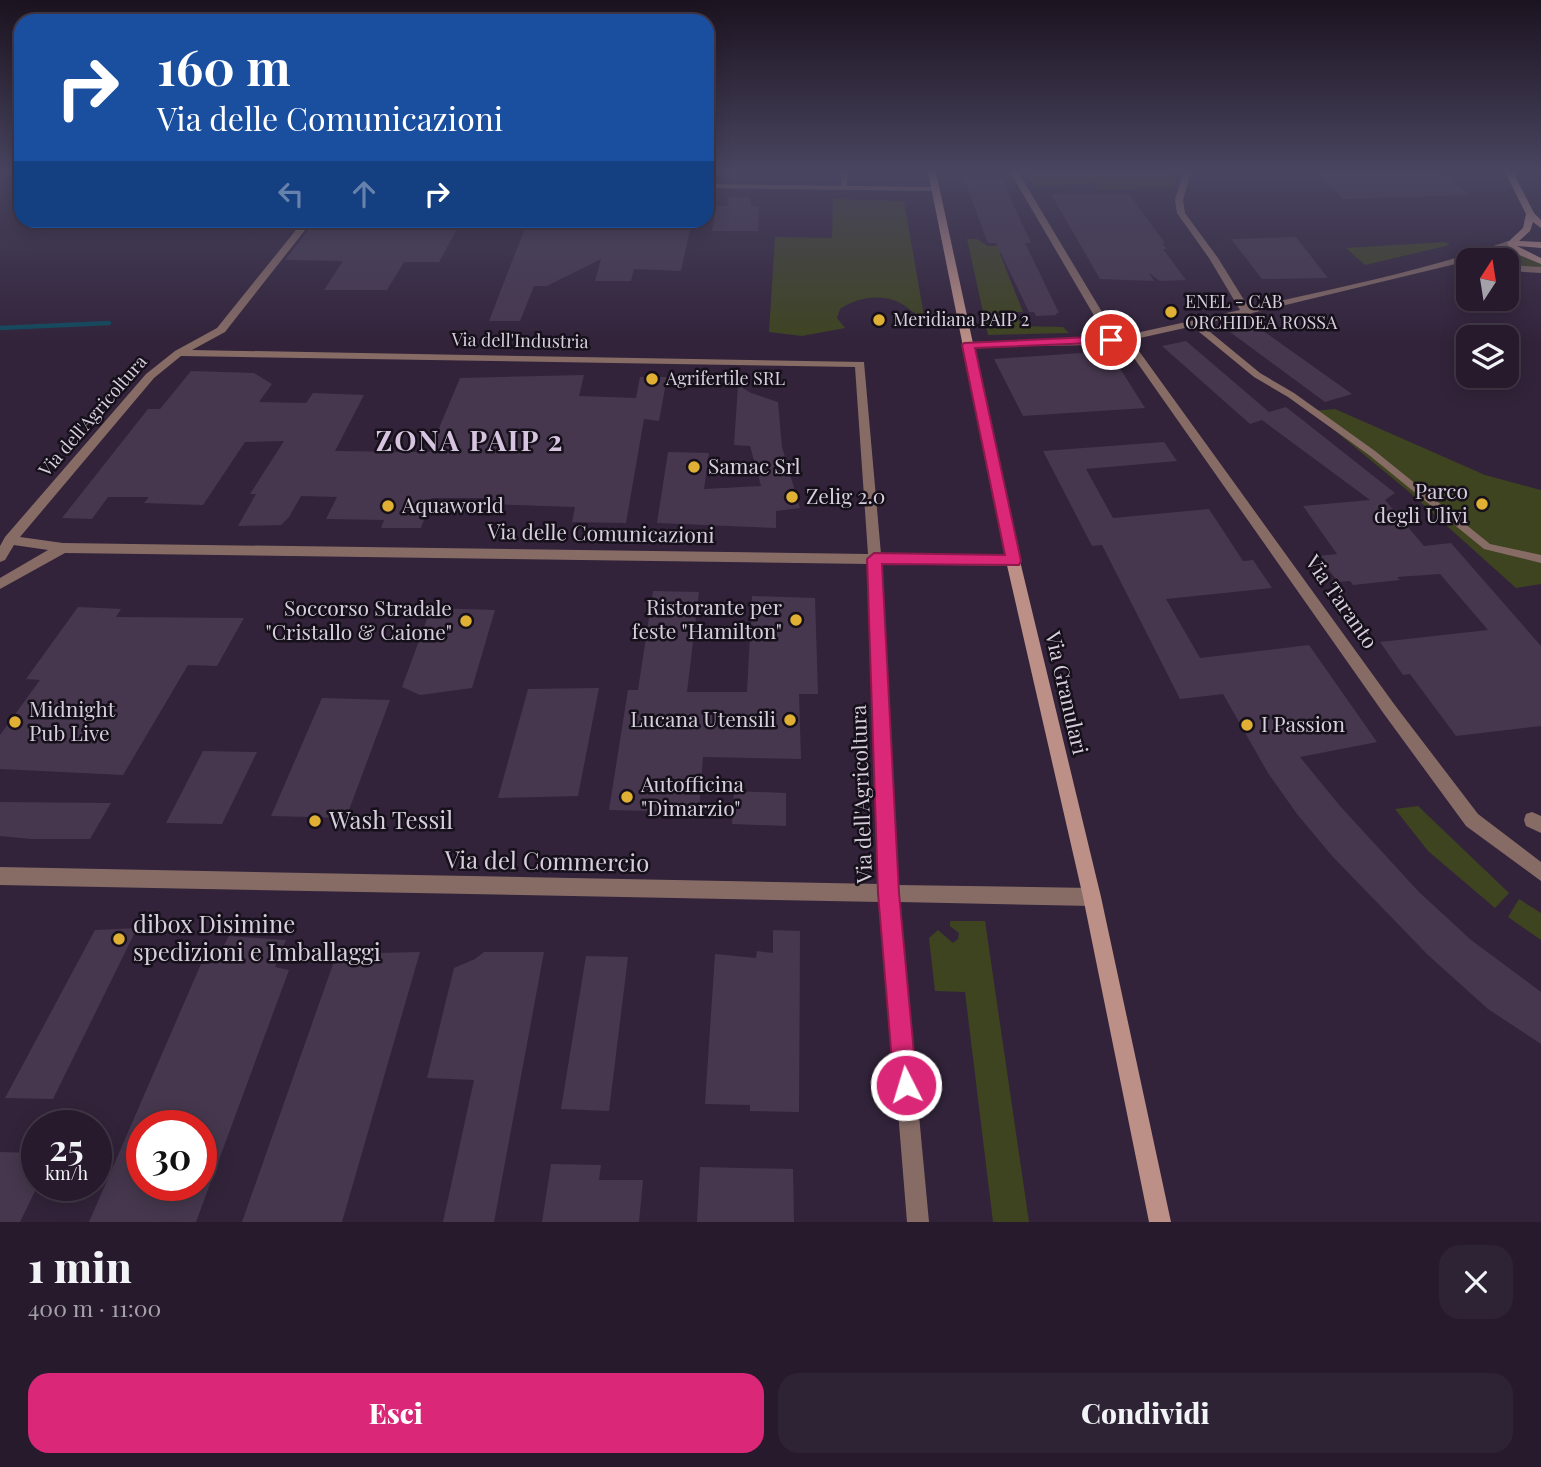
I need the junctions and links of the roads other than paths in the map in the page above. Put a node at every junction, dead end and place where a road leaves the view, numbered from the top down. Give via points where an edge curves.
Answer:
1 (302, 229) edge
2 (943, 229) edge
3 (1048, 229) edge
4 (1193, 229) edge
5 (1527, 229) edge
6 (1511, 243) junction
7 (1541, 245) edge
8 (1541, 261) edge
9 (1435, 267) junction
10 (1456, 267) edge
11 (1519, 269) edge
12 (1541, 270) edge
13 (1247, 313) junction
14 (1195, 324) junction
15 (1125, 338) junction
16 (968, 345) junction
17 (179, 353) junction
18 (860, 364) joint
19 (10, 540) junction
20 (63, 548) junction
21 (0, 557) edge
22 (874, 559) junction
23 (1541, 559) edge
24 (1013, 561) junction
25 (0, 584) edge
26 (1541, 873) edge
27 (0, 876) edge
28 (889, 893) junction
29 (1092, 897) junction
30 (918, 1222) edge
31 (1160, 1222) edge

1 - 17 street, Via dell'Agricoltura via 221,330
2 - 16 street, Via Granulari
3 - 15 street, Via Taranto via 1104,324
4 - 13 street
5 - 6 street
6 - 7 street
6 - 8 street via 1515,250
6 - 9 street
9 - 10 street
9 - 13 street
11 - 12 street
13 - 14 street
14 - 15 street
14 - 23 lane via 1258,375 1372,453 1487,547
15 - 16 street
15 - 26 street, Via Taranto via 1472,820
16 - 24 street, Via Granulari
17 - 18 street, Via dell'Industria
17 - 19 street, Via dell'Agricoltura via 150,376
18 - 22 street, Via dell'Agricoltura
19 - 20 street, Via delle Comunicazioni
19 - 21 street, Via dell'Agricoltura
20 - 22 street, Via delle Comunicazioni
20 - 25 street
22 - 24 street, Via delle Comunicazioni
22 - 28 street, Via dell'Agricoltura
24 - 29 street, Via Granulari
27 - 28 street, Via del Commercio
28 - 29 street, Via del Commercio
28 - 30 street, Via dell'Agricoltura
29 - 31 street, Via Granulari

